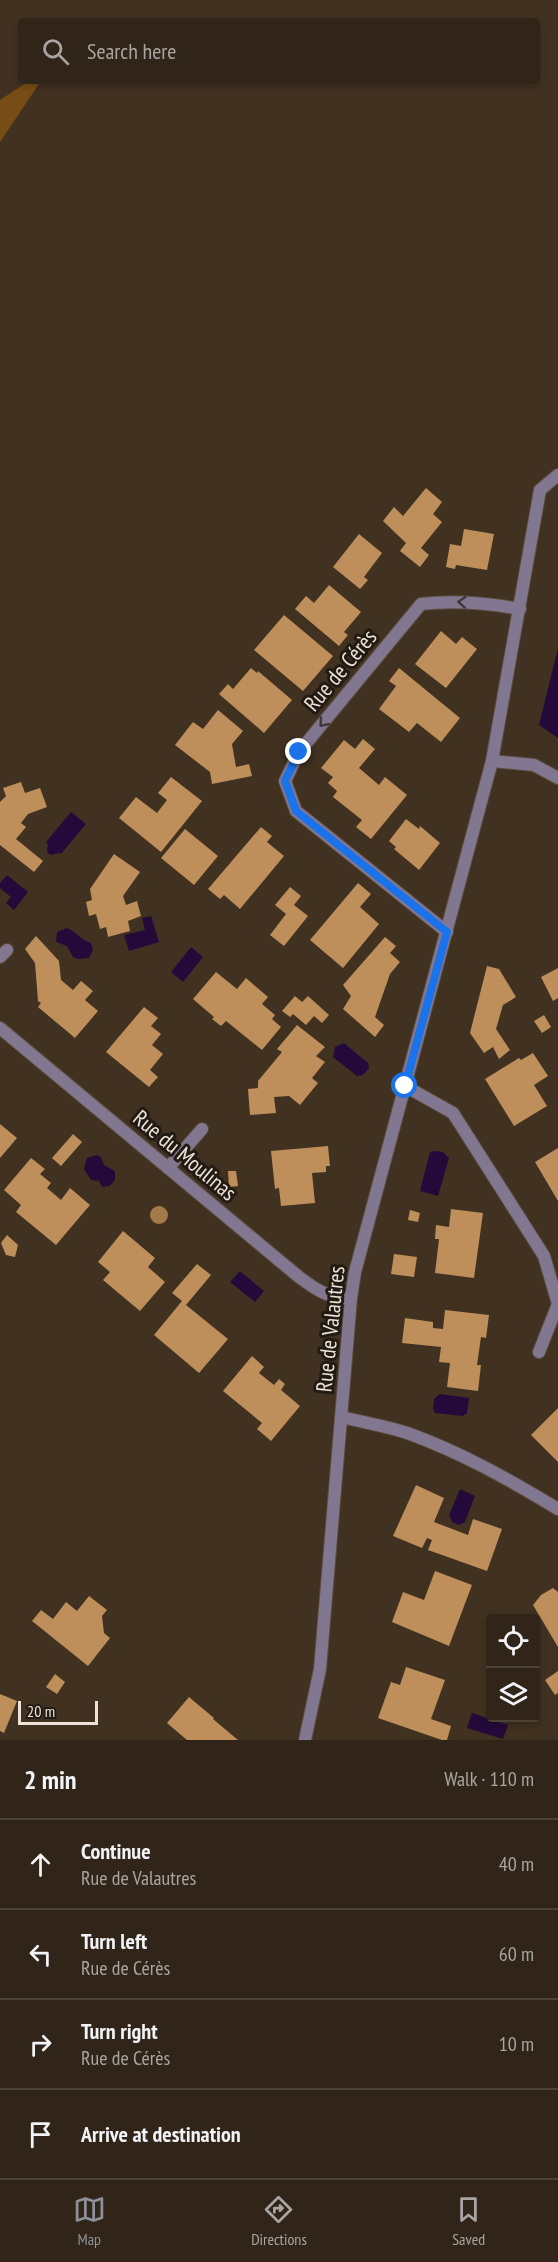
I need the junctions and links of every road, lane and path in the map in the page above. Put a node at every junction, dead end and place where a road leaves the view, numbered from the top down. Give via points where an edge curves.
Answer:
1 (558, 475) edge
2 (520, 609) junction
3 (492, 761) junction
4 (558, 778) edge
5 (447, 932) junction
6 (0, 1028) edge
7 (405, 1086) junction
8 (202, 1129) dead end
9 (168, 1168) junction
10 (351, 1298) junction
11 (539, 1352) dead end
12 (342, 1417) junction
13 (558, 1509) edge
14 (305, 1740) edge

1 - 2 street, Rue de Valautres via 540,489
2 - 3 street, Rue de Valautres
2 -> 5 street, Rue de Cérès via 447,601 422,604 299,752 285,781 296,811
3 - 4 street via 534,765
3 - 5 street, Rue de Valautres
5 - 7 street, Rue de Valautres
6 - 9 street, Rue du Moulinas
7 - 10 street, Rue de Valautres
7 - 11 street via 453,1113 544,1256 558,1304
8 - 9 street
9 - 10 street, Rue du Moulinas via 315,1289 339,1299
10 - 12 street, Rue de Valautres
12 - 13 street via 408,1433 457,1453
12 - 14 street, Rue de Valautres via 320,1669

